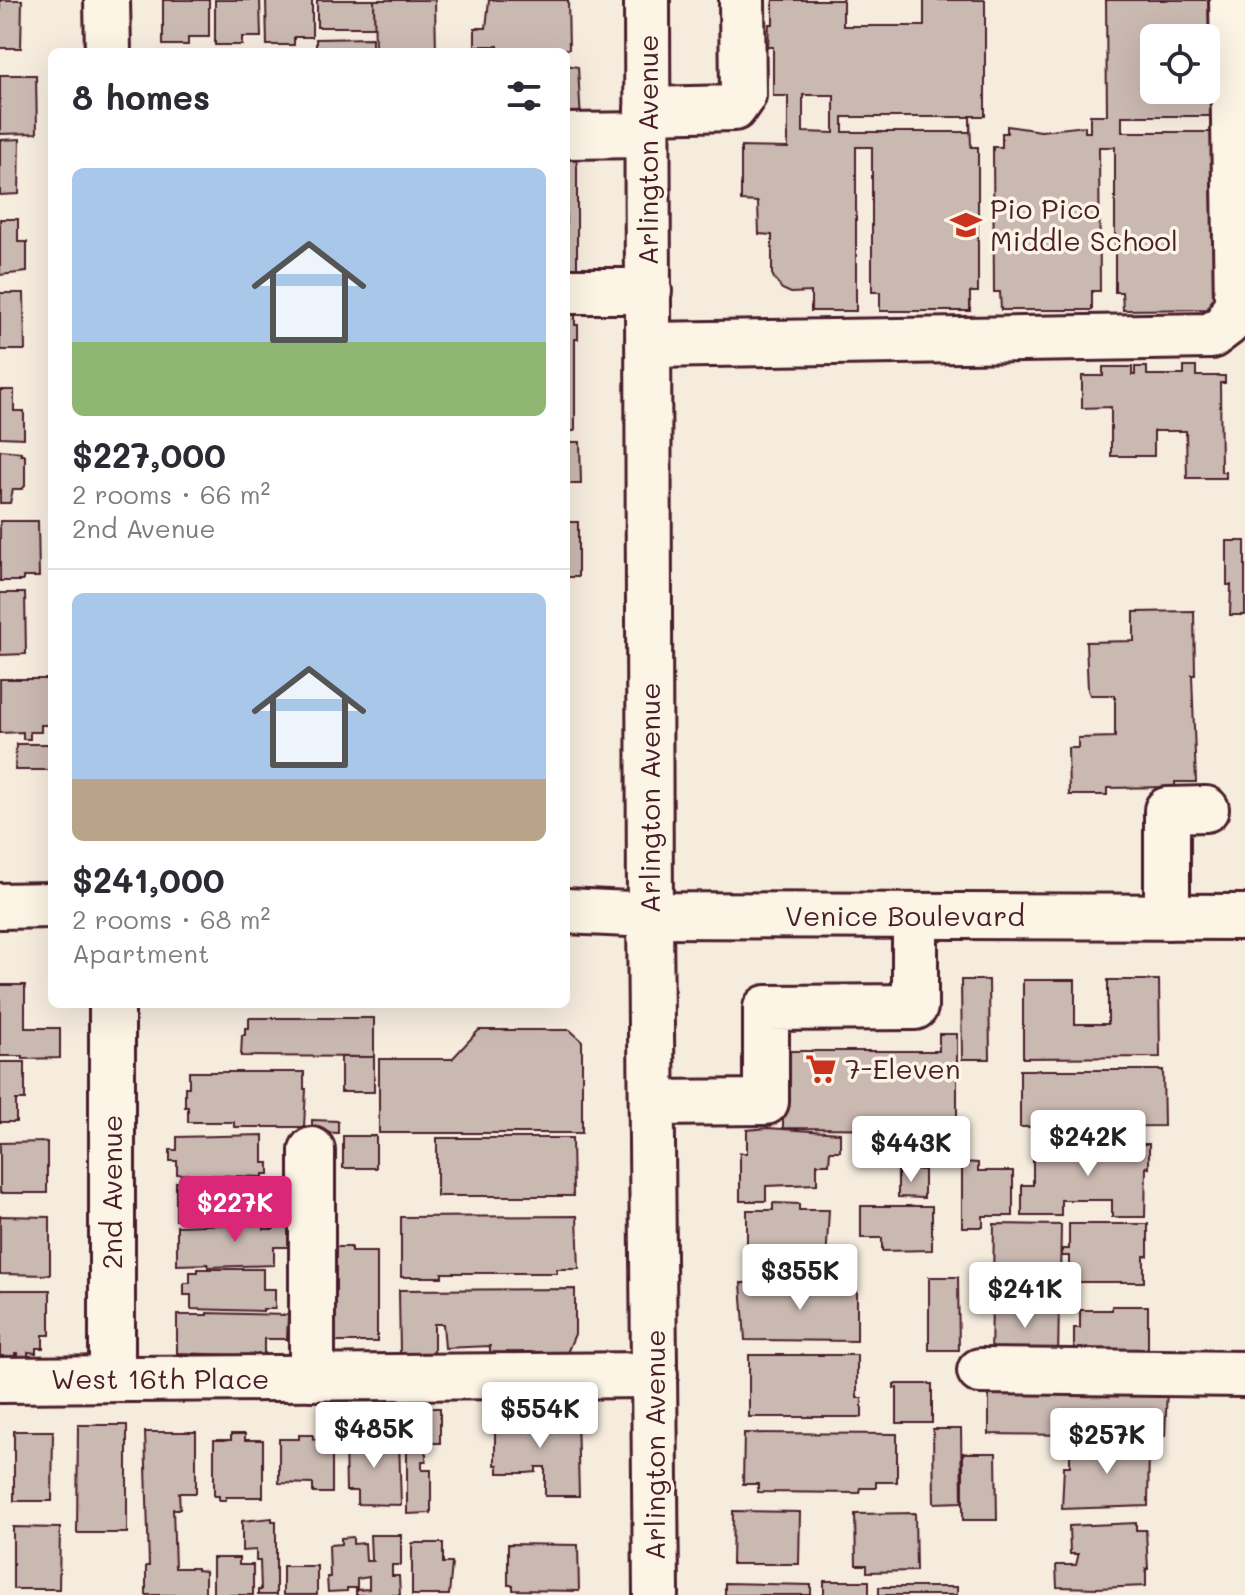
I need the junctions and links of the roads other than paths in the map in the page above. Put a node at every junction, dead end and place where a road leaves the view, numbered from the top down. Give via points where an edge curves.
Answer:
1 (107, 0) edge
2 (647, 0) edge
3 (742, 0) edge
4 (1232, 0) edge
5 (108, 48) edge
6 (647, 123) junction
7 (570, 135) edge
8 (570, 291) edge
9 (649, 291) junction
10 (649, 345) junction
11 (1206, 809) dead end
12 (48, 905) edge
13 (0, 906) edge
14 (570, 911) edge
15 (650, 915) junction
16 (915, 916) junction
17 (1167, 917) junction
18 (1245, 917) edge
19 (112, 1008) edge
20 (652, 1103) junction
21 (312, 1150) dead end
22 (980, 1371) dead end
23 (1245, 1374) edge
24 (655, 1375) junction
25 (312, 1378) junction
26 (112, 1379) junction
27 (0, 1380) edge
28 (656, 1595) edge

1 - 5 main road
2 - 6 main road, Arlington Avenue
3 - 6 main road via 743,95 734,108
4 - 10 main road via 1237,303 1227,324 1211,336
6 - 7 main road
6 - 9 main road, Arlington Avenue
8 - 9 main road
9 - 10 main road, Arlington Avenue
10 - 15 main road, Arlington Avenue
11 - 17 main road via 1167,810
12 - 13 main road
14 - 15 main road, Venice Boulevard
15 - 16 main road, Venice Boulevard
15 - 20 main road, Arlington Avenue
16 - 17 main road, Venice Boulevard
16 - 20 main road via 915,1007 766,1008 766,1102
17 - 18 main road, Venice Boulevard
19 - 26 main road, 2nd Avenue
20 - 24 main road, Arlington Avenue
21 - 25 main road
22 - 23 main road
24 - 25 main road, West 16th Place
24 - 28 main road, Arlington Avenue
25 - 26 main road, West 16th Place
26 - 27 main road, West 16th Place

